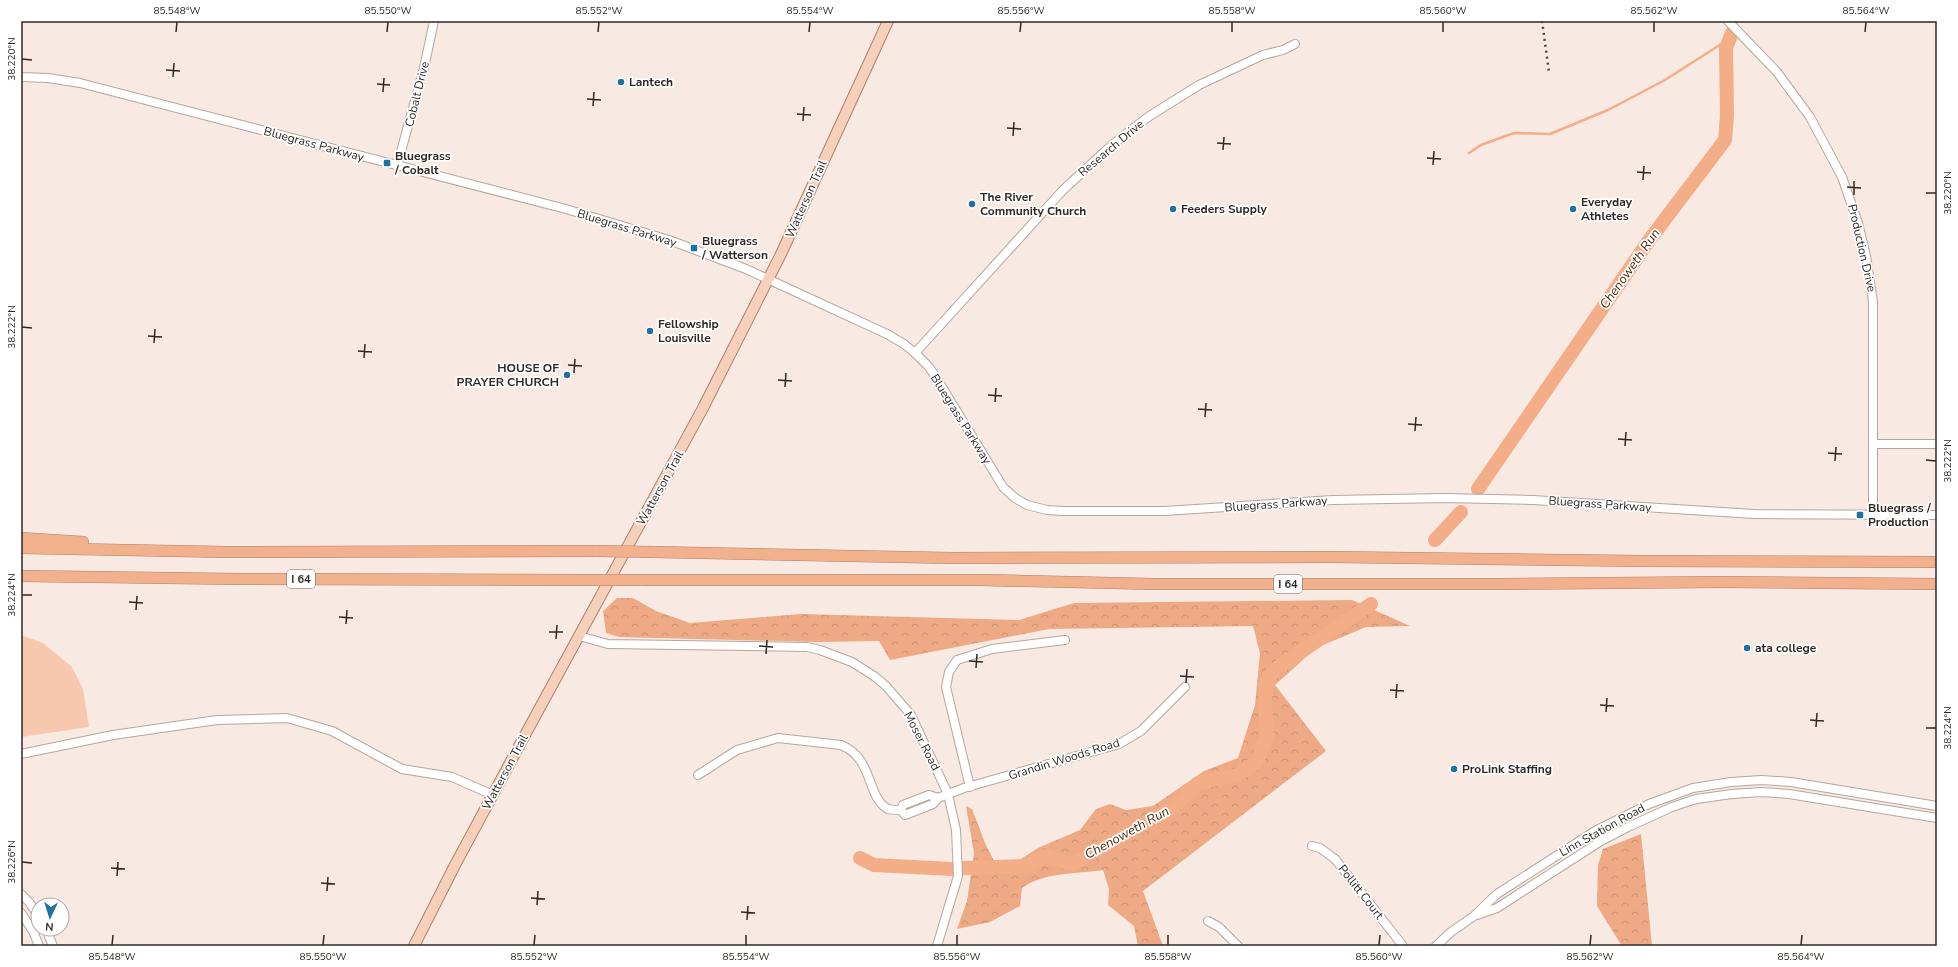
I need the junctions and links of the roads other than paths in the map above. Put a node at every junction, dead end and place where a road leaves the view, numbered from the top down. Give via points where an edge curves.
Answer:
1 (434, 21) edge
2 (888, 21) edge
3 (1728, 21) edge
4 (1295, 44) dead end
5 (21, 77) edge
6 (397, 166) junction
7 (768, 280) junction
8 (915, 353) junction
9 (1873, 444) junction
10 (1937, 444) edge
11 (1873, 515) junction
12 (1937, 515) edge
13 (21, 538) edge
14 (21, 548) edge
15 (226, 552) junction
16 (1937, 562) edge
17 (21, 576) edge
18 (1937, 584) edge
19 (580, 636) junction
20 (1065, 640) dead end
21 (1185, 687) dead end
22 (21, 754) edge
23 (698, 774) dead end
24 (970, 786) junction
25 (948, 794) junction
26 (493, 795) junction
27 (1937, 806) edge
28 (1937, 818) edge
29 (1312, 846) dead end
30 (21, 894) edge
31 (30, 903) edge
32 (21, 913) edge
33 (1474, 916) junction
34 (1208, 921) dead end
35 (39, 946) edge
36 (414, 946) edge
37 (936, 946) edge
38 (1238, 946) edge
39 (1403, 946) edge
40 (1436, 946) edge

1 - 6 street, Cobalt Drive
2 - 7 main road, Watterson Trail
3 - 9 street, Production Drive via 1777,72 1805,110 1826,145 1852,201 1866,256 1873,302
4 - 8 street, Research Drive via 1263,55 1199,85 1148,116 1112,145 1063,190
5 - 6 street, Bluegrass Parkway via 80,83
6 - 7 street, Bluegrass Parkway via 642,231 694,248
7 - 8 street, Bluegrass Parkway via 887,334
7 - 19 main road, Watterson Trail via 686,441
8 - 11 street, Bluegrass Parkway via 939,382 1003,487 1020,501 1047,510 1165,511 1340,500 1445,498 1541,500 1754,514
9 - 10 street
9 - 11 street, Production Drive
11 - 12 street, Bluegrass Parkway
13 - 15 highway
14 - 15 highway, I 64
15 - 16 highway, I 64, bridge via 597,551 952,558 1330,557
17 - 18 highway, I 64, bridge via 240,579 980,580 1154,584
19 - 25 street, Moser Road via 608,644 798,646 820,650 847,660 880,681 911,715
19 - 26 main road, Watterson Trail
20 - 24 street via 992,650 957,660 953,665 946,687
21 - 24 street, Grandin Woods Road via 1141,730 1119,744
22 - 26 street via 113,735 217,720 287,718 332,731 402,769 452,777
23 - 25 street, Grandin Woods Road via 737,750 778,738 851,748 864,764 879,802 890,810 901,810 903,805 928,795 938,798
24 - 25 street, Grandin Woods Road
25 - 37 street, Moser Road via 956,830 958,876
26 - 36 main road, Watterson Trail
27 - 33 street, Linn Station Road via 1791,782 1746,781 1693,788 1649,804 1595,831 1497,894
28 - 33 street, Linn Station Road via 1789,794 1762,792 1696,800 1672,807 1628,827 1497,908
29 - 39 street, Pollitt Court via 1320,848 1335,860
30 - 31 street
32 - 35 street
33 - 40 street, Linn Station Road
34 - 38 street via 1224,931

